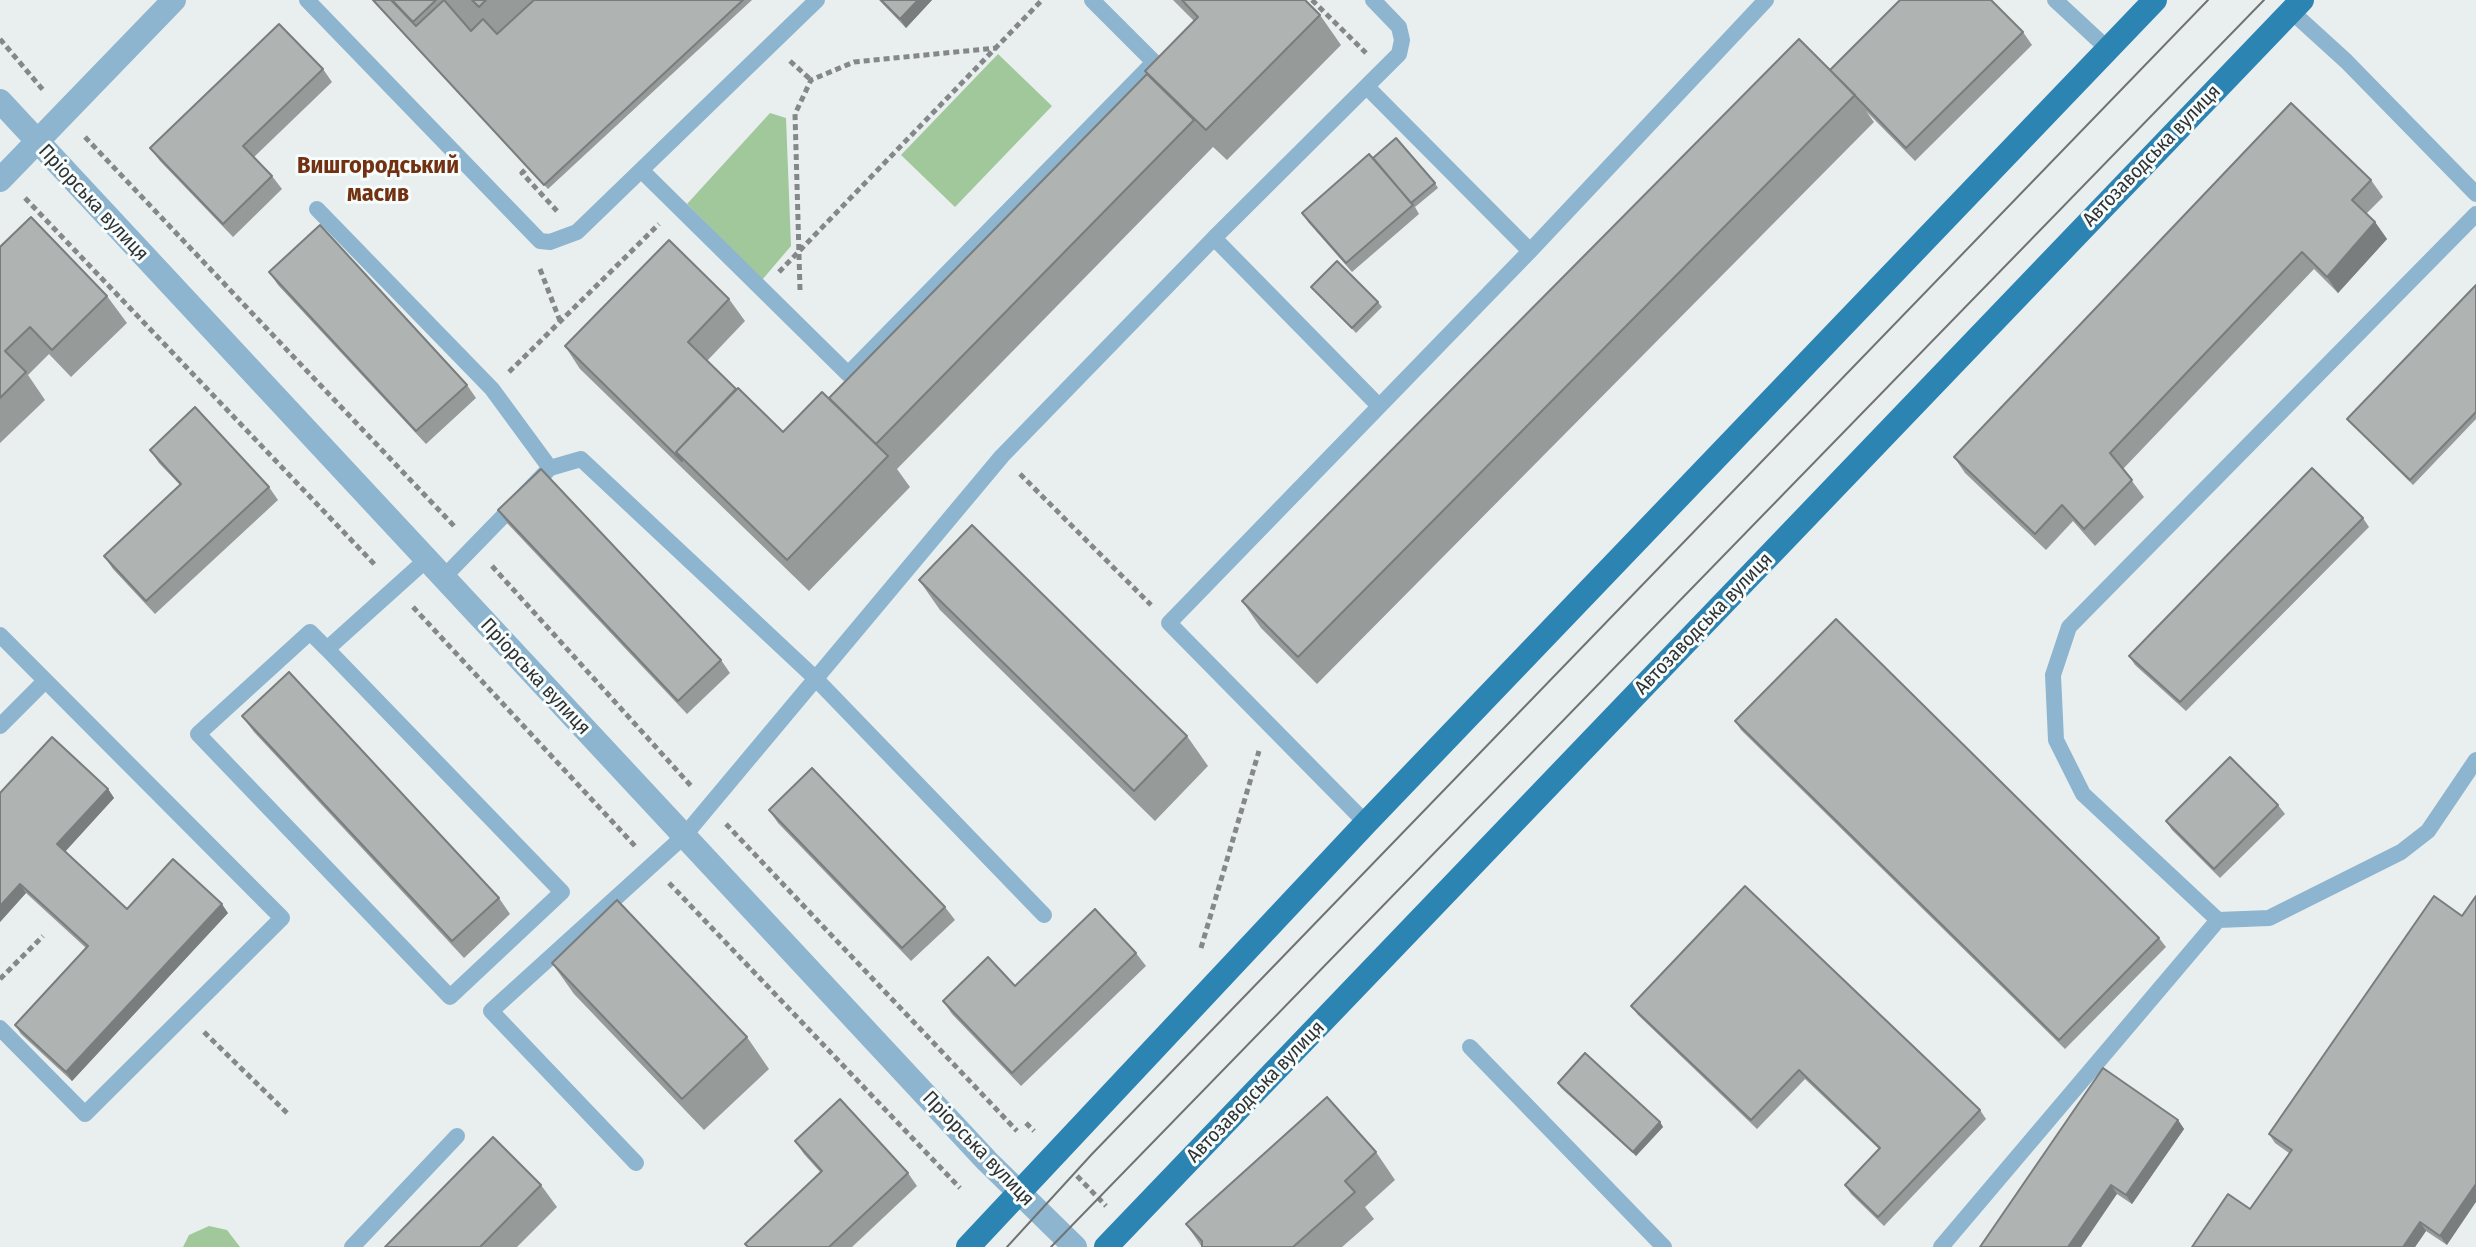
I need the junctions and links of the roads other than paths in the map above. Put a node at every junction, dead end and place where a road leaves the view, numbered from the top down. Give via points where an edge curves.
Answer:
1 (174, 0) edge
2 (307, 0) edge
3 (817, 0) edge
4 (1092, 0) edge
5 (1373, 0) edge
6 (1766, 0) edge
7 (2055, 0) edge
8 (2155, 0) edge
9 (2296, 6) edge
10 (2109, 50) junction
11 (1367, 87) junction
12 (0, 101) edge
13 (35, 141) junction
14 (641, 170) junction
15 (2, 178) edge
16 (2476, 194) edge
17 (317, 209) dead end
18 (2476, 214) edge
19 (1214, 238) junction
20 (1530, 251) junction
21 (1378, 405) junction
22 (550, 468) junction
23 (434, 569) junction
24 (0, 635) edge
25 (327, 649) junction
26 (815, 678) junction
27 (45, 681) junction
28 (0, 726) edge
29 (2476, 760) edge
30 (1366, 823) junction
31 (684, 836) junction
32 (1044, 915) dead end
33 (2218, 920) junction
34 (0, 1028) edge
35 (1470, 1047) dead end
36 (457, 1136) dead end
37 (636, 1163) dead end
38 (1018, 1193) junction
39 (352, 1247) edge
40 (968, 1247) edge
41 (1075, 1247) edge
42 (1106, 1247) edge
43 (1664, 1247) edge
44 (1941, 1247) edge

1 - 13 street
2 - 14 lane via 540,241 577,232
3 - 14 lane
4 - 14 lane via 1154,62 848,374
5 - 11 lane via 1399,27 1402,40 1399,54
6 - 20 lane
7 - 10 lane
8 - 10 main road
9 - 16 lane
9 - 42 main road, Автозаводська вулиця
10 - 30 main road
11 - 19 lane
11 - 20 lane
12 - 13 street, Пріорська вулиця
13 - 15 street
13 - 23 street, Пріорська вулиця
17 - 22 lane via 492,389
18 - 33 lane via 2069,627 2053,675 2056,740 2083,794
19 - 21 lane
19 - 26 lane via 1002,456
20 - 21 lane
21 - 30 lane via 1169,623
22 - 23 lane via 474,546
22 - 26 lane via 581,459
23 - 25 lane via 395,587
23 - 31 street, Пріорська вулиця
24 - 27 lane
25 - 25 lane via 310,632 198,734 450,997 562,892
26 - 31 lane
26 - 32 lane
27 - 28 lane
27 - 34 lane via 282,918 85,1114
29 - 33 lane via 2428,831 2401,852 2269,918
30 - 38 main road
31 - 37 lane via 491,1011
31 - 38 street, Пріорська вулиця
33 - 44 lane
35 - 43 lane
36 - 39 lane
38 - 40 main road
38 - 41 street, Пріорська вулиця

